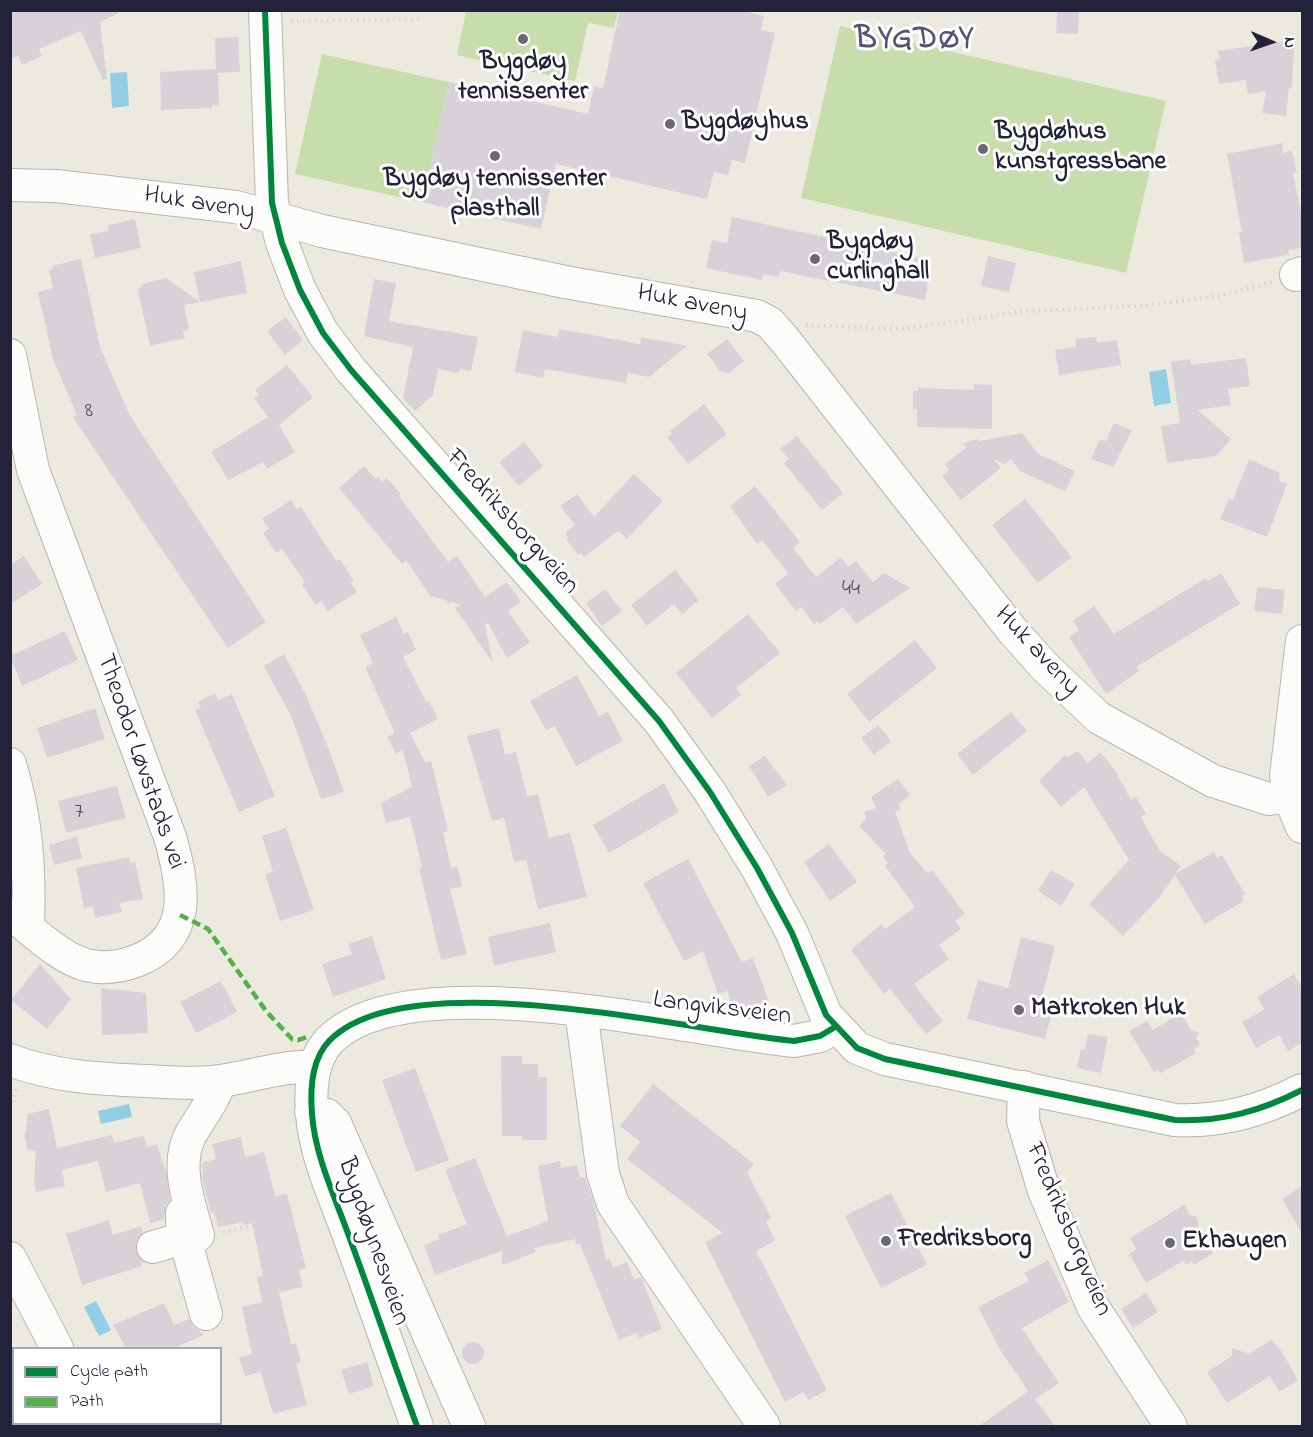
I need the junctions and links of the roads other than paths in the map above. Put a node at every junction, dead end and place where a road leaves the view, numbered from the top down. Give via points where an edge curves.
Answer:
1 (265, 17) edge
2 (10, 185) edge
3 (275, 218) junction
4 (10, 355) edge
5 (22, 470) edge
6 (1302, 641) edge
7 (10, 764) edge
8 (1289, 795) junction
9 (1302, 827) edge
10 (19, 920) edge
11 (581, 1011) junction
12 (835, 1027) junction
13 (10, 1060) edge
14 (315, 1067) junction
15 (220, 1081) junction
16 (1024, 1087) junction
17 (1302, 1090) edge
18 (311, 1112) junction
19 (191, 1237) junction
20 (153, 1247) dead end
21 (10, 1258) edge
22 (206, 1314) dead end
23 (46, 1344) edge
24 (417, 1426) edge
25 (469, 1426) edge
26 (764, 1426) edge
27 (1172, 1426) edge

1 - 3 street, Fredriksborgveien via 269,181
2 - 3 street, Huk aveny via 181,199 236,207
3 - 8 street, Huk aveny via 565,282 757,316 770,323 1012,630 1099,718 1213,781 1269,799
3 - 12 street, Fredriksborgveien via 300,290 337,352 627,682 710,792 776,901 818,999
4 - 5 street, Theodor Løvstads vei
5 - 10 street, Theodor Løvstads vei via 170,837 181,890 180,915 174,931 160,948 125,965 87,965 69,958
6 - 8 street via 1286,777
7 - 10 street, Theodor Løvstads vei via 25,823 30,868
8 - 9 street
11 - 12 street, Langviksveien via 794,1041 820,1036
11 - 14 street, Langviksveien via 475,1001 393,1011 342,1031 329,1041
11 - 26 street via 603,1174 613,1204
12 - 16 street via 869,1054
13 - 15 street via 52,1072 95,1078
14 - 15 street via 285,1066
14 - 18 street, Bygdøynesveien
15 - 19 street via 216,1096 188,1140 185,1171 189,1203 181,1216
16 - 17 street via 1154,1116 1199,1121 1248,1113
16 - 27 street, Fredriksborgveien via 1023,1121 1044,1191 1093,1307
18 - 24 street, Bygdøynesveien via 331,1187
18 - 25 street, Bygdøynesveien via 327,1115 335,1123
19 - 20 street
19 - 22 street
21 - 23 street

